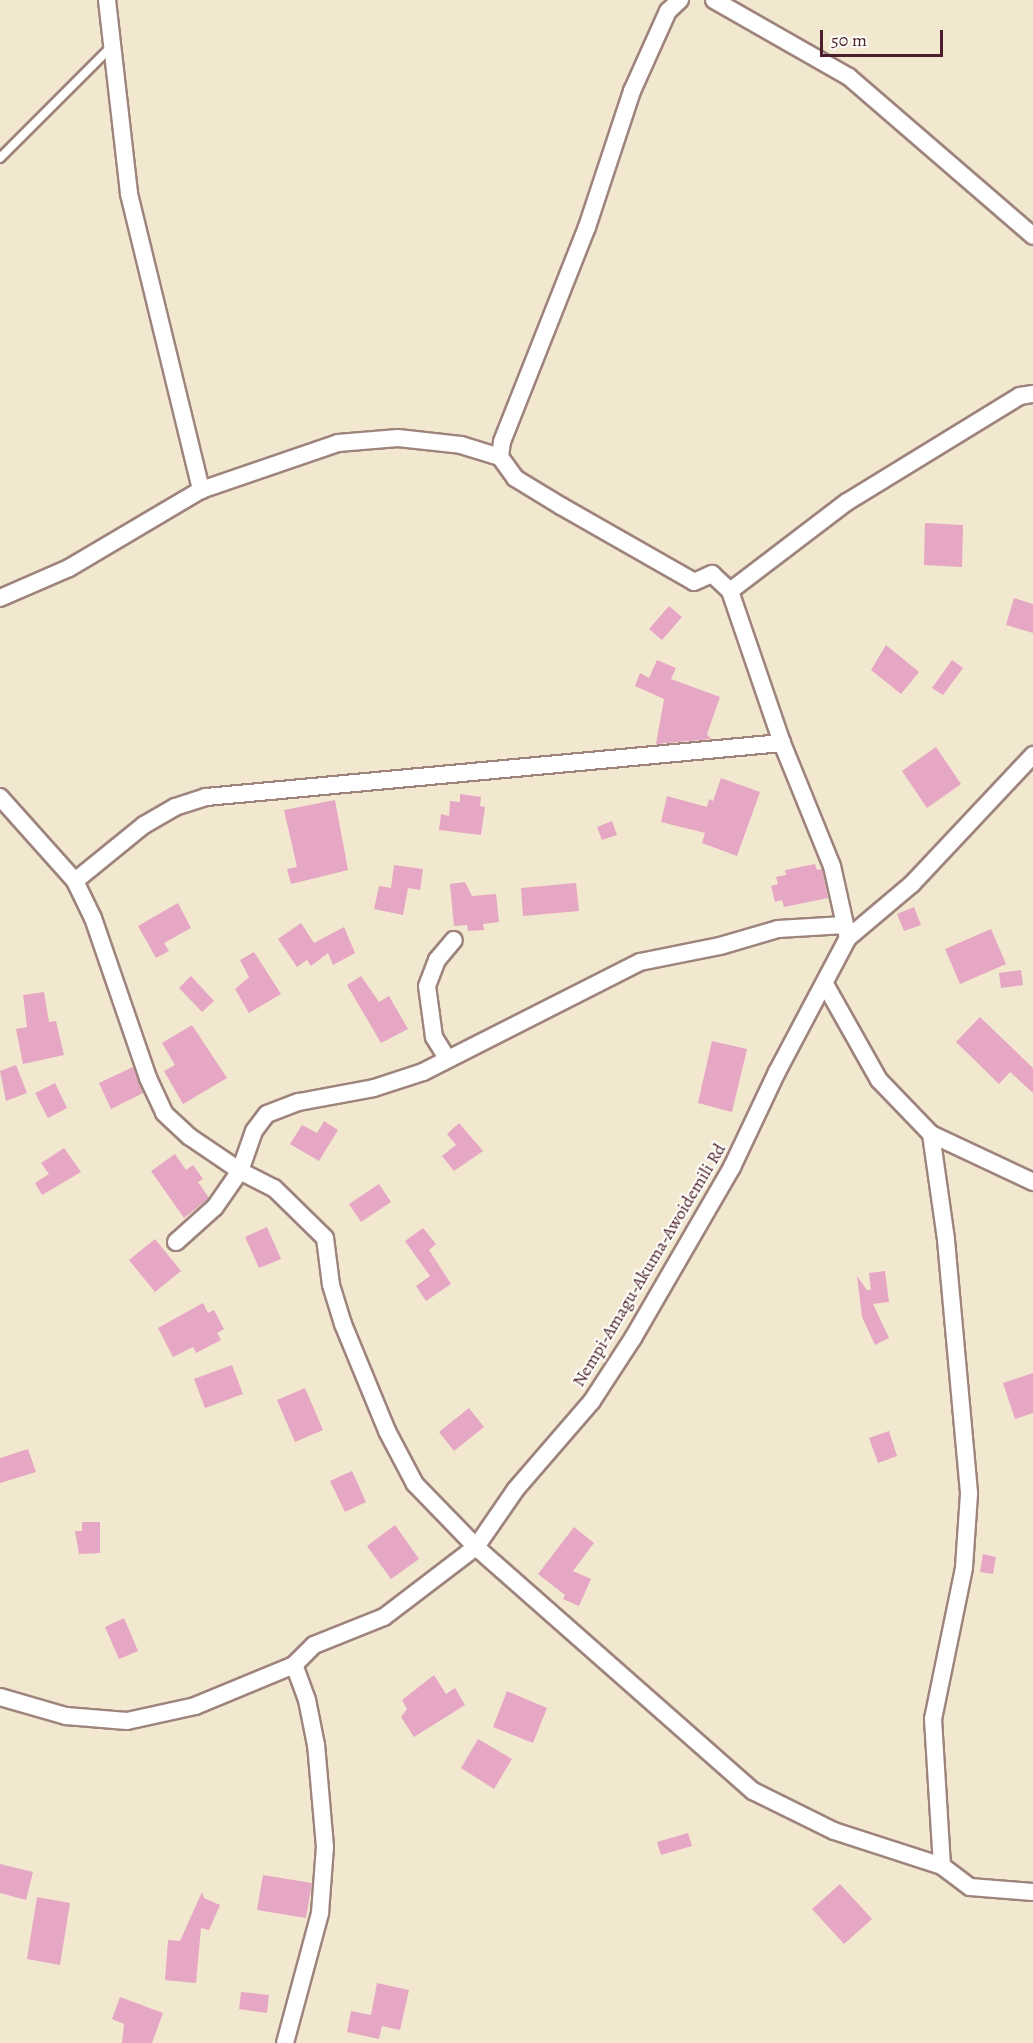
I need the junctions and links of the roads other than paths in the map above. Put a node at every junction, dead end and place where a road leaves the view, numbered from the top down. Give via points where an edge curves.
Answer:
1 (107, 0) edge
2 (680, 0) edge
3 (714, 0) edge
4 (113, 45) junction
5 (0, 158) edge
6 (1033, 236) edge
7 (1033, 394) edge
8 (500, 457) junction
9 (201, 490) junction
10 (730, 591) junction
11 (0, 598) edge
12 (782, 744) junction
13 (1033, 755) edge
14 (0, 797) edge
15 (75, 881) junction
16 (847, 931) junction
17 (454, 940) dead end
18 (826, 986) junction
19 (447, 1058) junction
20 (931, 1134) junction
21 (240, 1172) junction
22 (1033, 1182) edge
23 (176, 1242) dead end
24 (476, 1547) junction
25 (294, 1665) junction
26 (0, 1697) edge
27 (942, 1866) junction
28 (1033, 1892) edge
29 (285, 2043) edge

1 - 4 street
2 - 8 street via 668,11 632,91 587,227 502,442
3 - 6 street via 849,77
4 - 5 lane
4 - 9 street via 129,194
7 - 10 street via 1020,396 847,502
8 - 9 street via 461,445 398,438 338,443
8 - 10 street via 515,478 533,489 694,582 711,574
9 - 11 street via 69,568
10 - 12 street
12 - 15 street via 206,797 175,807 144,825
12 - 16 street via 832,866
13 - 16 street, Nempi-Amagu-Akuma-Awoidemili Rd via 912,884
14 - 15 street
15 - 21 street via 93,918 148,1078 164,1113 190,1137
16 - 18 street, Nempi-Amagu-Akuma-Awoidemili Rd
16 - 19 street via 778,929 720,946 640,962
17 - 19 street via 437,960 427,986 434,1036
18 - 20 street via 879,1080
18 - 24 street, Nempi-Amagu-Akuma-Awoidemili Rd via 777,1072 732,1167 633,1338 592,1401 516,1489
19 - 21 street via 423,1072 374,1088 328,1095 267,1114 254,1131
20 - 22 street
20 - 27 street via 946,1240 969,1494 964,1568 933,1719
21 - 23 street via 215,1207
21 - 24 street via 274,1188 325,1238 331,1286 343,1324 387,1431 415,1484
24 - 25 street, Nempi-Amagu-Akuma-Awoidemili Rd via 384,1617 315,1645
24 - 27 street via 753,1791 834,1831
25 - 26 street, Nempi-Amagu-Akuma-Awoidemili Rd via 195,1706 127,1721 66,1716
25 - 29 street via 308,1700 316,1745 325,1847 320,1913
27 - 28 street via 970,1887

